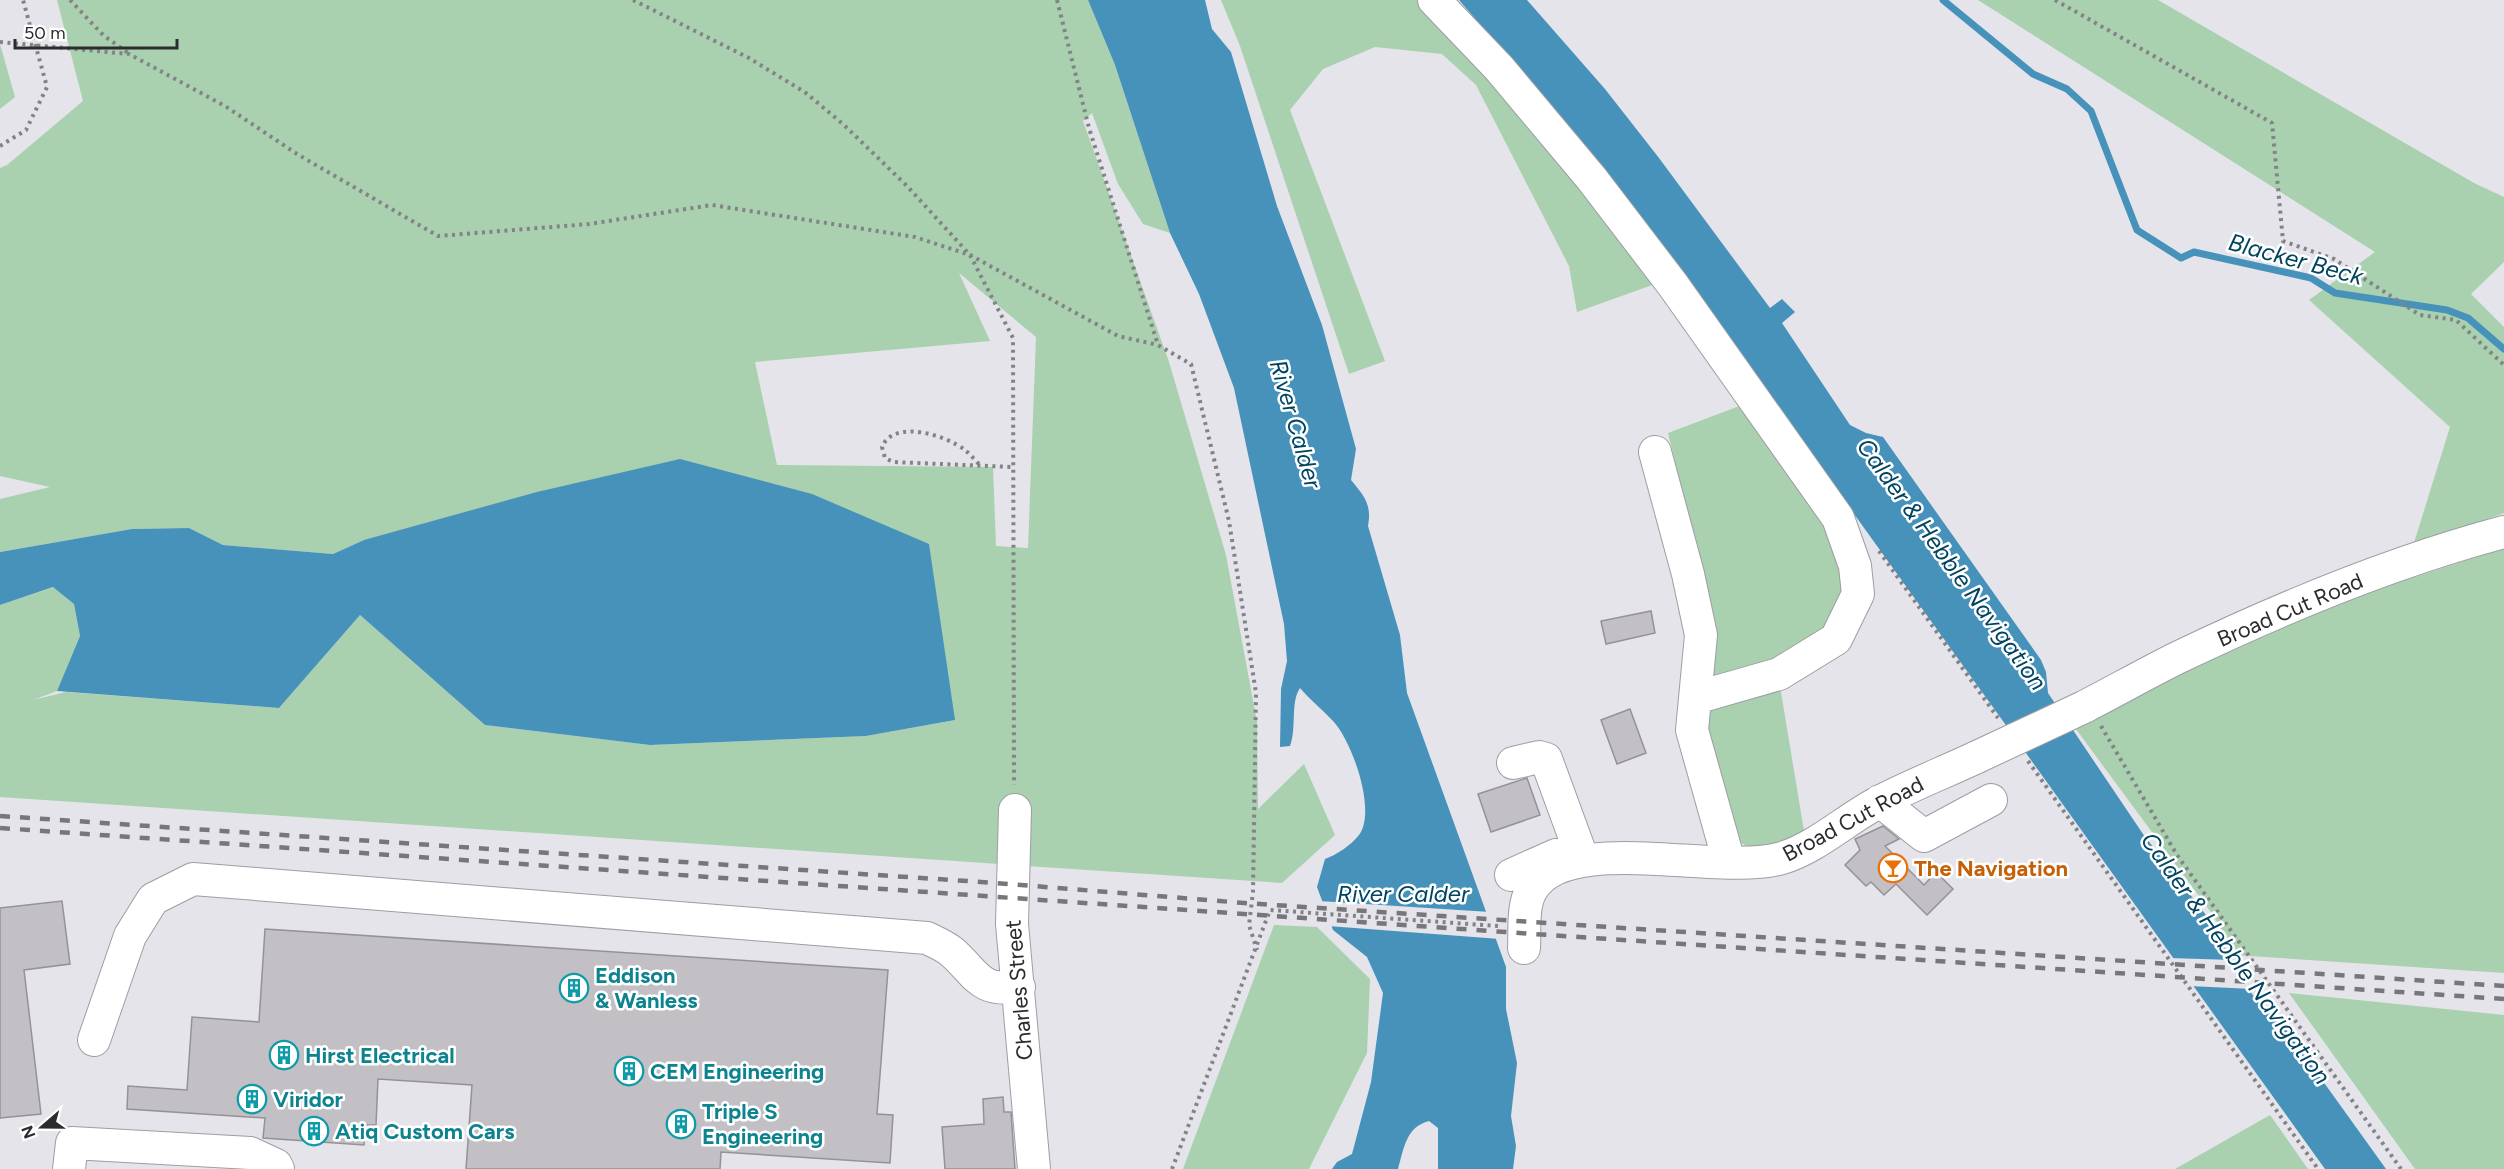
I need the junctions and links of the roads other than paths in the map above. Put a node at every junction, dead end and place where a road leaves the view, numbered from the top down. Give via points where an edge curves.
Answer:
1 (1434, 0) edge
2 (1655, 452) dead end
3 (2504, 532) edge
4 (1695, 698) junction
5 (1514, 763) dead end
6 (1991, 800) dead end
7 (1880, 801) junction
8 (1015, 810) road end
9 (1579, 849) junction
10 (1729, 862) junction
11 (1511, 875) dead end
12 (1514, 937) road end
13 (1019, 987) junction
14 (94, 1040) dead end
15 (69, 1169) edge
16 (278, 1169) edge
17 (1034, 1169) edge

1 - 4 street via 1499,69 1592,179 1672,285 1838,518 1856,566 1858,594 1836,639 1779,674
2 - 4 street via 1701,635
3 - 7 street, Broad Cut Road, bridge via 2435,551 2282,612 2176,658 2086,706
4 - 10 street via 1692,730
5 - 9 street via 1546,759
6 - 7 street via 1923,836
7 - 10 street, Broad Cut Road via 1785,857
8 - 13 street, Charles Street via 1012,924
9 - 10 street via 1707,848
9 - 11 street via 1554,855
10 - 12 street, Broad Cut Road via 1594,859 1565,864 1532,889
13 - 14 street via 996,990 970,974 951,951 927,938 193,879 153,899 130,936
13 - 17 street, Charles Street
15 - 16 street via 72,1143 250,1153

